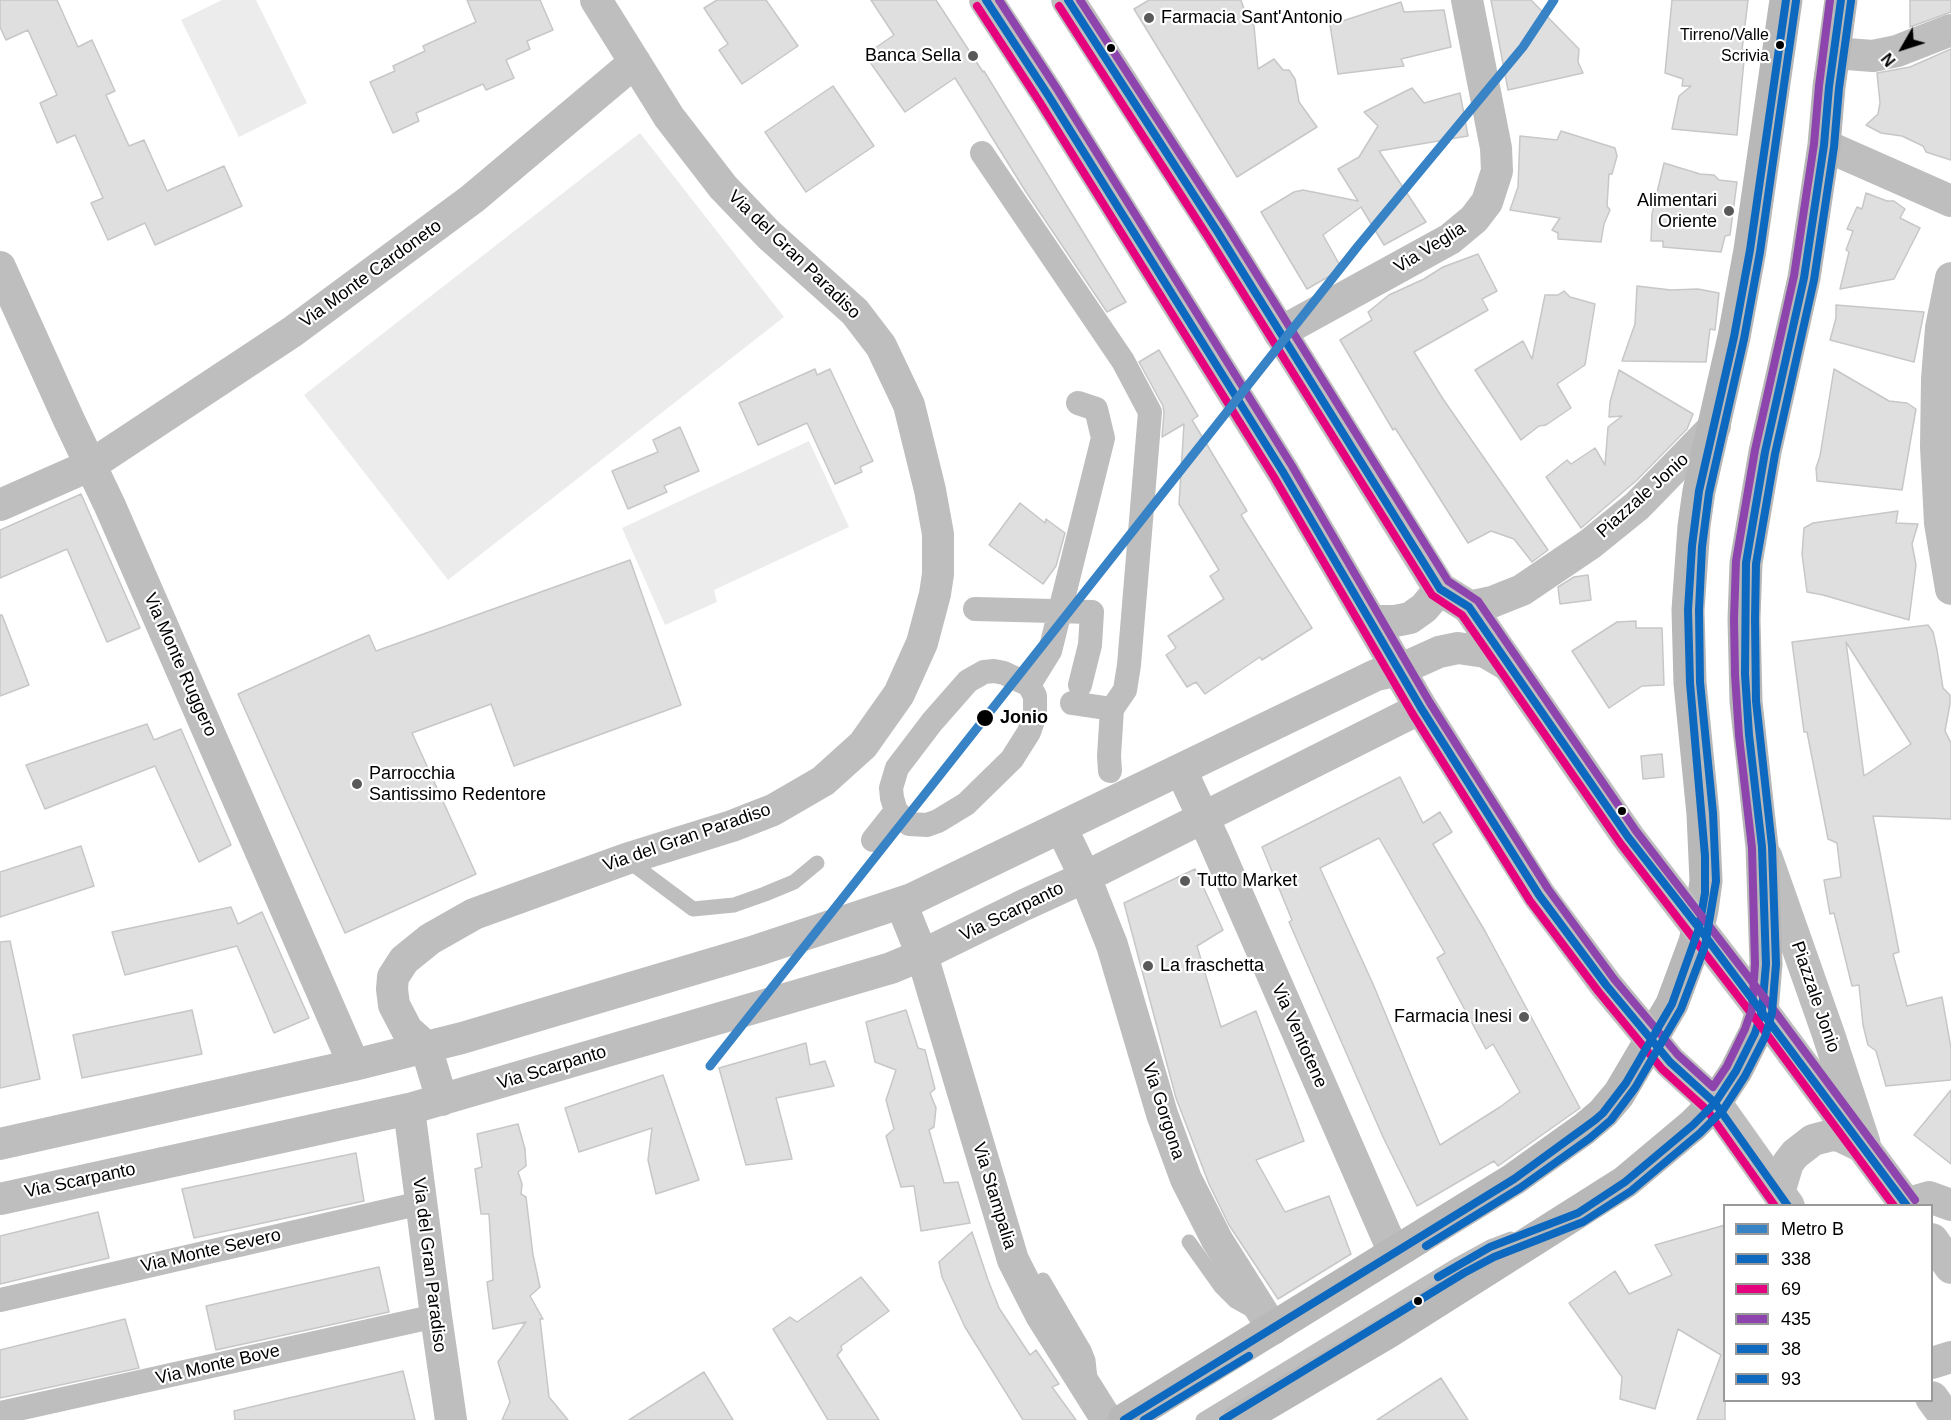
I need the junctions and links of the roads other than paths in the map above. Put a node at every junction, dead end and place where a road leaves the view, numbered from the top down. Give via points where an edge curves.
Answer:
1 (596, 0) edge
2 (986, 0) edge
3 (1068, 0) edge
4 (1467, 0) edge
5 (1786, 0) edge
6 (1841, 0) edge
7 (1951, 30) edge
8 (1834, 53) junction
9 (635, 62) junction
10 (1824, 145) junction
11 (982, 153) dead end
12 (1951, 201) edge
13 (0, 267) edge
14 (1951, 278) edge
15 (1279, 333) junction
16 (1078, 404) dead end
17 (1715, 426) junction
18 (91, 465) junction
19 (0, 505) edge
20 (1440, 589) junction
21 (1951, 589) edge
22 (1469, 607) junction
23 (975, 609) dead end
24 (1060, 610) junction
25 (1372, 621) junction
26 (1509, 666) junction
27 (1399, 670) junction
28 (1029, 685) junction
29 (1421, 708) junction
30 (1112, 709) junction
31 (1181, 770) junction
32 (1110, 771) dead end
33 (896, 811) junction
34 (1204, 818) junction
35 (1061, 827) junction
36 (873, 840) dead end
37 (1762, 847) junction
38 (626, 859) junction
39 (817, 863) dead end
40 (1086, 877) junction
41 (902, 903) junction
42 (1699, 928) junction
43 (922, 955) junction
44 (1762, 1011) junction
45 (1652, 1040) junction
46 (426, 1047) junction
47 (354, 1065) junction
48 (442, 1100) junction
49 (1714, 1103) junction
50 (409, 1109) junction
51 (0, 1144) edge
52 (1865, 1148) junction
53 (0, 1198) edge
54 (1784, 1199) edge
55 (422, 1203) junction
56 (1905, 1204) edge
57 (1909, 1204) edge
58 (1951, 1205) edge
59 (1578, 1213) junction
60 (1933, 1241) edge
61 (1189, 1242) dead end
62 (1394, 1253) junction
63 (1951, 1267) edge
64 (1043, 1280) dead end
65 (0, 1300) edge
66 (436, 1316) junction
67 (1270, 1324) junction
68 (1951, 1357) edge
69 (1933, 1363) edge
70 (1933, 1399) edge
71 (1099, 1408) edge
72 (0, 1413) edge
73 (451, 1420) edge
74 (1124, 1420) edge
75 (1203, 1420) edge
76 (1239, 1420) edge
77 (1948, 1420) edge

1 - 9 street, Via del Gran Paradiso
2 - 25 main road via 1283,472
3 - 15 main road
4 - 15 street, Via Veglia via 1496,148 1497,171 1487,202 1450,239
5 - 17 main road via 1750,250
6 - 8 main road, Piazzale Jonio
7 - 8 street via 1874,56
8 - 10 main road, Piazzale Jonio
9 - 18 street, Via Monte Cardoneto via 472,199 379,270
9 - 38 street, Via del Gran Paradiso via 669,117 729,194 855,312 881,346 898,378 915,426 935,516 939,559 930,618 907,680 874,732 840,768 773,810
10 - 12 street
10 - 37 main road, Piazzale Jonio via 1804,278 1749,543 1744,610 1747,713
11 - 30 street via 1123,361 1150,412 1129,665 1125,690
13 - 18 street, Via Monte Ruggero
14 - 21 street via 1941,328 1936,428 1940,523
15 - 20 main road
16 - 24 street via 1096,409 1103,438
17 - 22 street, Piazzale Jonio via 1637,506 1590,544 1522,590
17 - 42 main road, Piazzale Jonio via 1699,491 1688,610 1690,683 1705,856 1705,893
18 - 19 street, Via Monte Cardoneto
18 - 47 street, Via Monte Ruggero
20 - 22 main road
20 - 25 street via 1410,618
22 - 26 main road
23 - 24 street
24 - 28 street via 1050,651
24 - 30 street via 1092,612 1090,645 1076,694
25 - 27 main road
26 - 27 street via 1485,652 1458,648
26 - 42 main road via 1628,837
27 - 29 main road
27 - 31 street via 1369,678
28 - 33 street via 994,671 968,681 897,768 891,788
28 - 33 street via 1036,706 1029,732 1012,759 980,791 950,815 927,825 909,824
29 - 34 street, Via Scarpanto
29 - 45 main road via 1539,895
30 - 32 street
31 - 34 street, Via Ventotene
31 - 35 street
33 - 36 street
34 - 40 street, Via Scarpanto
34 - 62 street, Via Ventotene
35 - 40 street, Via Scarpanto
35 - 41 street
37 - 44 main road, Piazzale Jonio via 1766,977
37 - 52 main road, Piazzale Jonio
38 - 39 lane via 693,909 734,905 765,894 794,882
38 - 46 street, Via del Gran Paradiso via 486,910 445,929 416,949 399,965 393,977 392,997 402,1023
40 - 43 street, Via Scarpanto
40 - 67 street, Via Gorgona via 1186,1179 1216,1240
41 - 43 street, Via Stampalia
41 - 46 street via 744,954
42 - 44 main road
42 - 45 main road, Piazzale Jonio via 1672,1004
43 - 48 street, Via Scarpanto via 863,977
43 - 71 street, Via Stampalia via 1013,1260 1035,1305
44 - 49 main road, Piazzale Jonio via 1745,1053
44 - 52 main road
45 - 49 main road
45 - 62 main road, Piazzale Jonio via 1619,1094 1590,1125 1514,1179
46 - 47 street
46 - 48 street, Via del Gran Paradiso
47 - 51 street
48 - 50 street, Via Scarpanto
49 - 54 main road
49 - 59 main road, Piazzale Jonio via 1625,1182
50 - 53 street, Via Scarpanto
50 - 55 street, Via del Gran Paradiso
52 - 54 street via 1840,1136 1813,1140 1788,1164
52 - 56 main road
55 - 65 street, Via Monte Severo
55 - 66 street, Via del Gran Paradiso
57 - 58 street via 1929,1197
59 - 75 lane via 1490,1247 1459,1264
59 - 76 main road, Piazzale Jonio
60 - 63 main road
61 - 67 lane via 1221,1287
62 - 67 main road, Piazzale Jonio
64 - 71 lane via 1084,1350
66 - 72 street, Via Monte Bove
66 - 73 street, Via del Gran Paradiso
67 - 74 main road, Piazzale Jonio
68 - 69 street
70 - 77 main road

